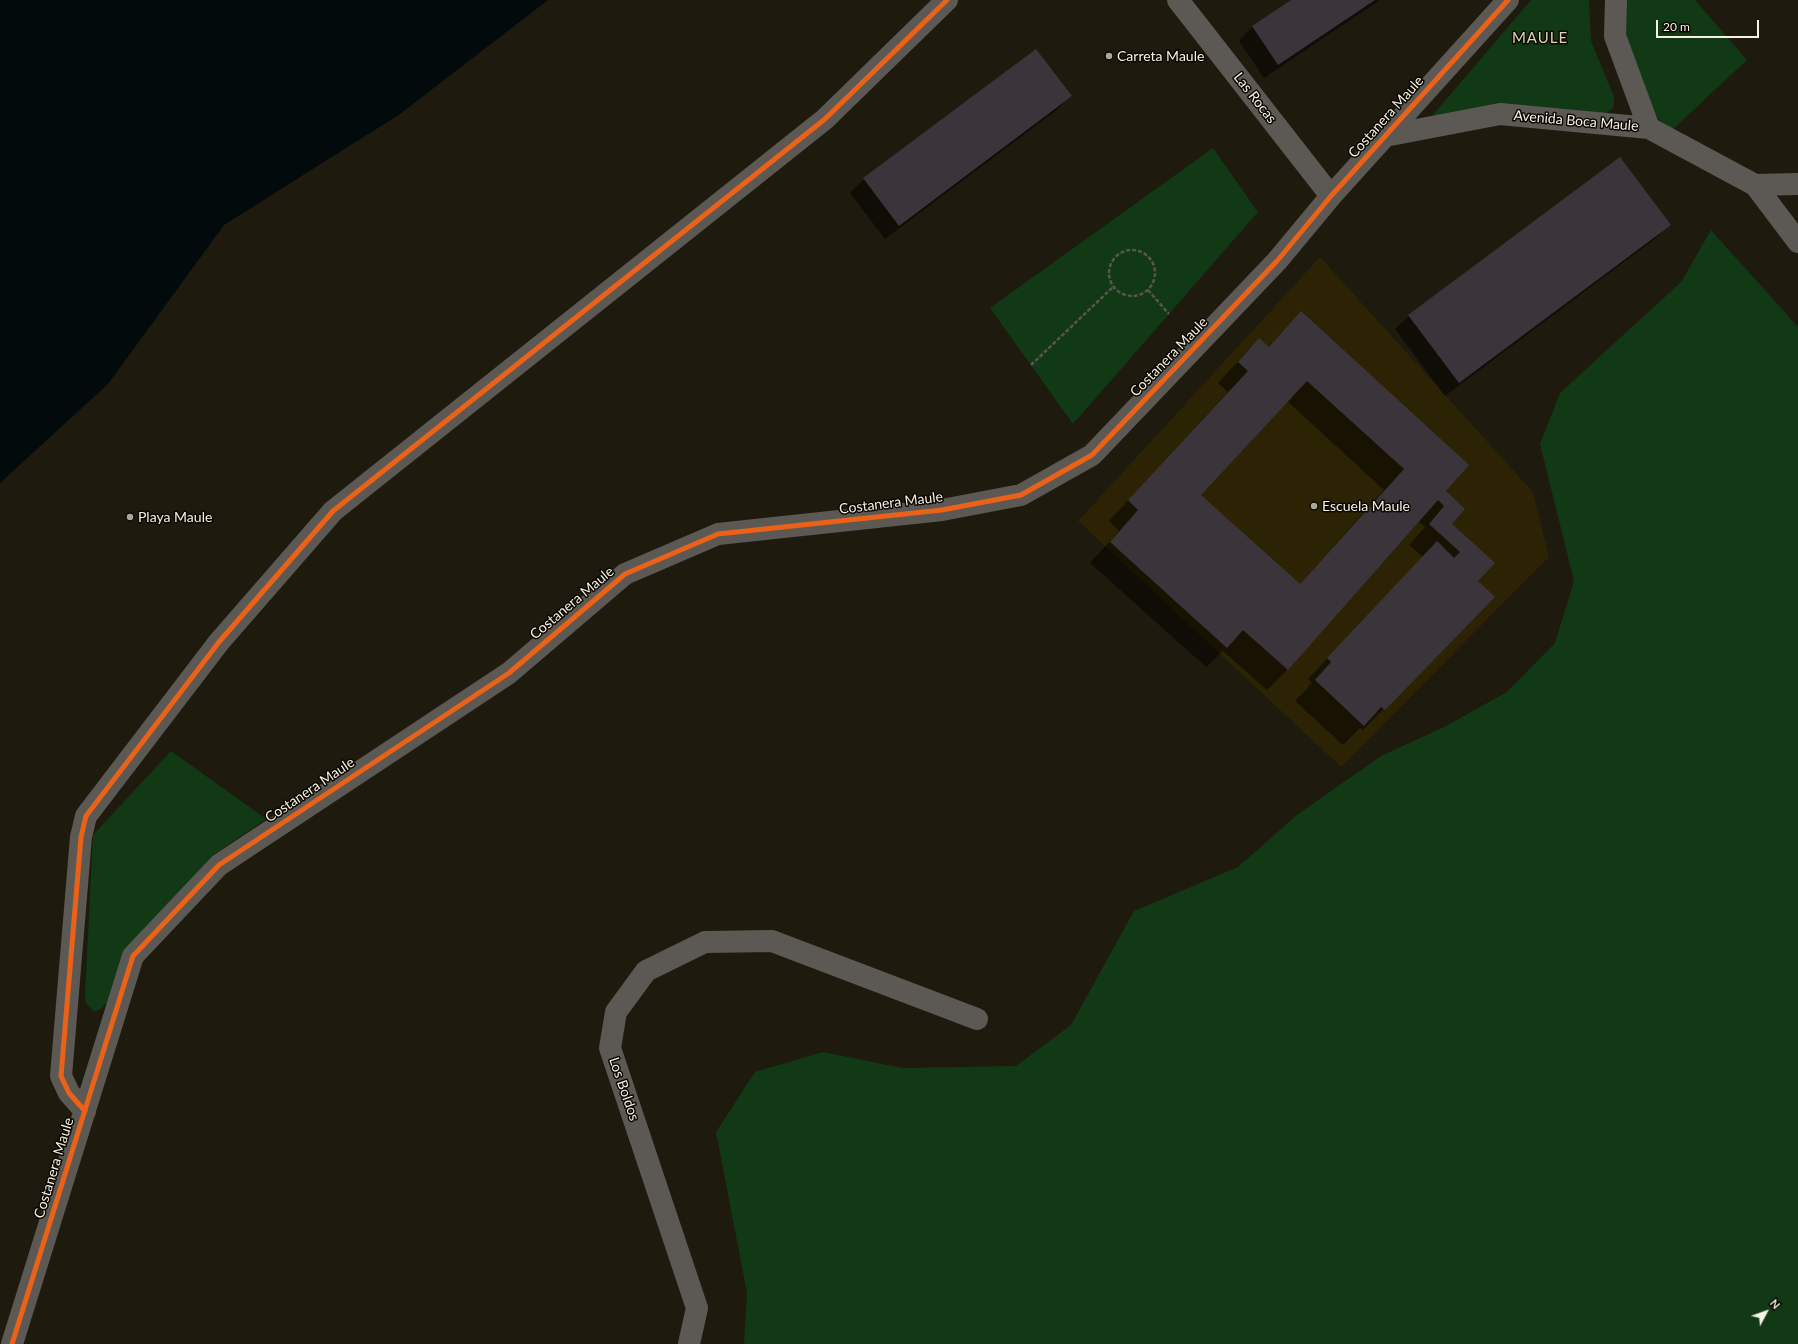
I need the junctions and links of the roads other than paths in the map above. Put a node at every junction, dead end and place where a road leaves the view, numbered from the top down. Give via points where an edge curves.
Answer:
1 (947, 0) edge
2 (1178, 0) edge
3 (1508, 0) edge
4 (1616, 0) edge
5 (1649, 128) junction
6 (1385, 136) junction
7 (1798, 184) edge
8 (1754, 185) junction
9 (1331, 196) junction
10 (1798, 242) edge
11 (977, 1019) dead end
12 (85, 1111) junction
13 (12, 1344) edge
14 (688, 1344) edge

1 - 12 street via 825,119 333,511 219,642 86,816 81,837 61,1076 69,1093
2 - 9 street, Las Rocas
3 - 6 street, Costanera Maule
4 - 5 street via 1615,36
5 - 6 street, Avenida Boca Maule via 1500,114
5 - 8 street, Avenida Boca Maule
6 - 9 street, Costanera Maule
7 - 8 street
8 - 10 street
9 - 12 street, Costanera Maule via 1272,266 1092,455 1021,495 942,510 718,534 625,574 509,673 219,865 133,956
11 - 14 street, Los Boldos via 772,941 705,942 646,971 616,1012 610,1048 697,1308
12 - 13 street, Costanera Maule

